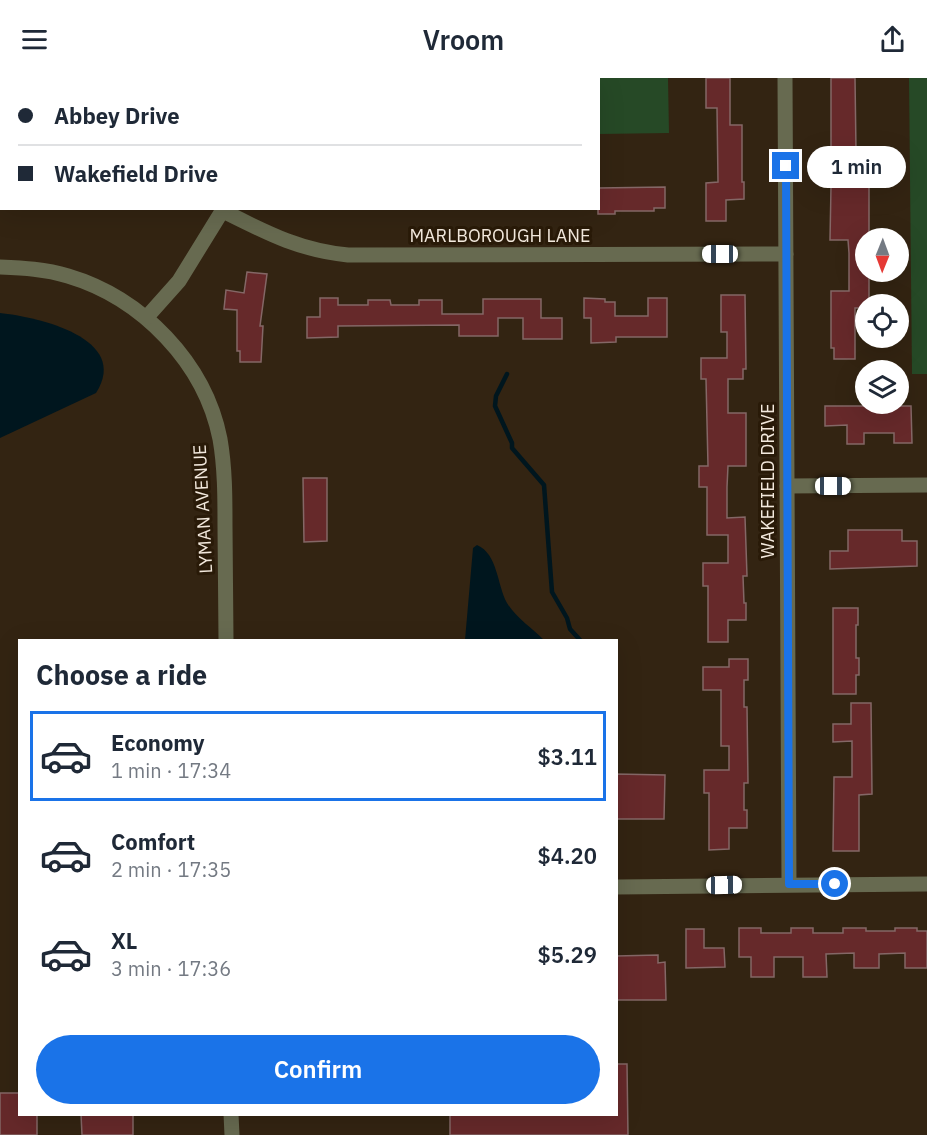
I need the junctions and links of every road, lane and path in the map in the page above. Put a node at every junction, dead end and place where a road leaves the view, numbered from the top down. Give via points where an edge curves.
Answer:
1 (785, 78) edge
2 (224, 210) edge
3 (786, 254) junction
4 (0, 267) edge
5 (146, 318) junction
6 (927, 485) edge
7 (787, 486) junction
8 (226, 639) edge
9 (789, 884) junction
10 (927, 884) edge
11 (618, 887) edge
12 (231, 1116) edge
13 (232, 1135) edge

1 - 3 street, WAKEFIELD DRIVE
2 - 3 street, MARLBOROUGH LANE via 300,247 348,255
2 - 5 street via 179,281
3 - 7 street, WAKEFIELD DRIVE
4 - 5 street, LYMAN AVENUE via 69,276 93,285
5 - 8 street, LYMAN AVENUE via 164,333 188,365 216,423 224,469
6 - 7 street
7 - 9 street, WAKEFIELD DRIVE
9 - 10 street
9 - 11 street
12 - 13 street

